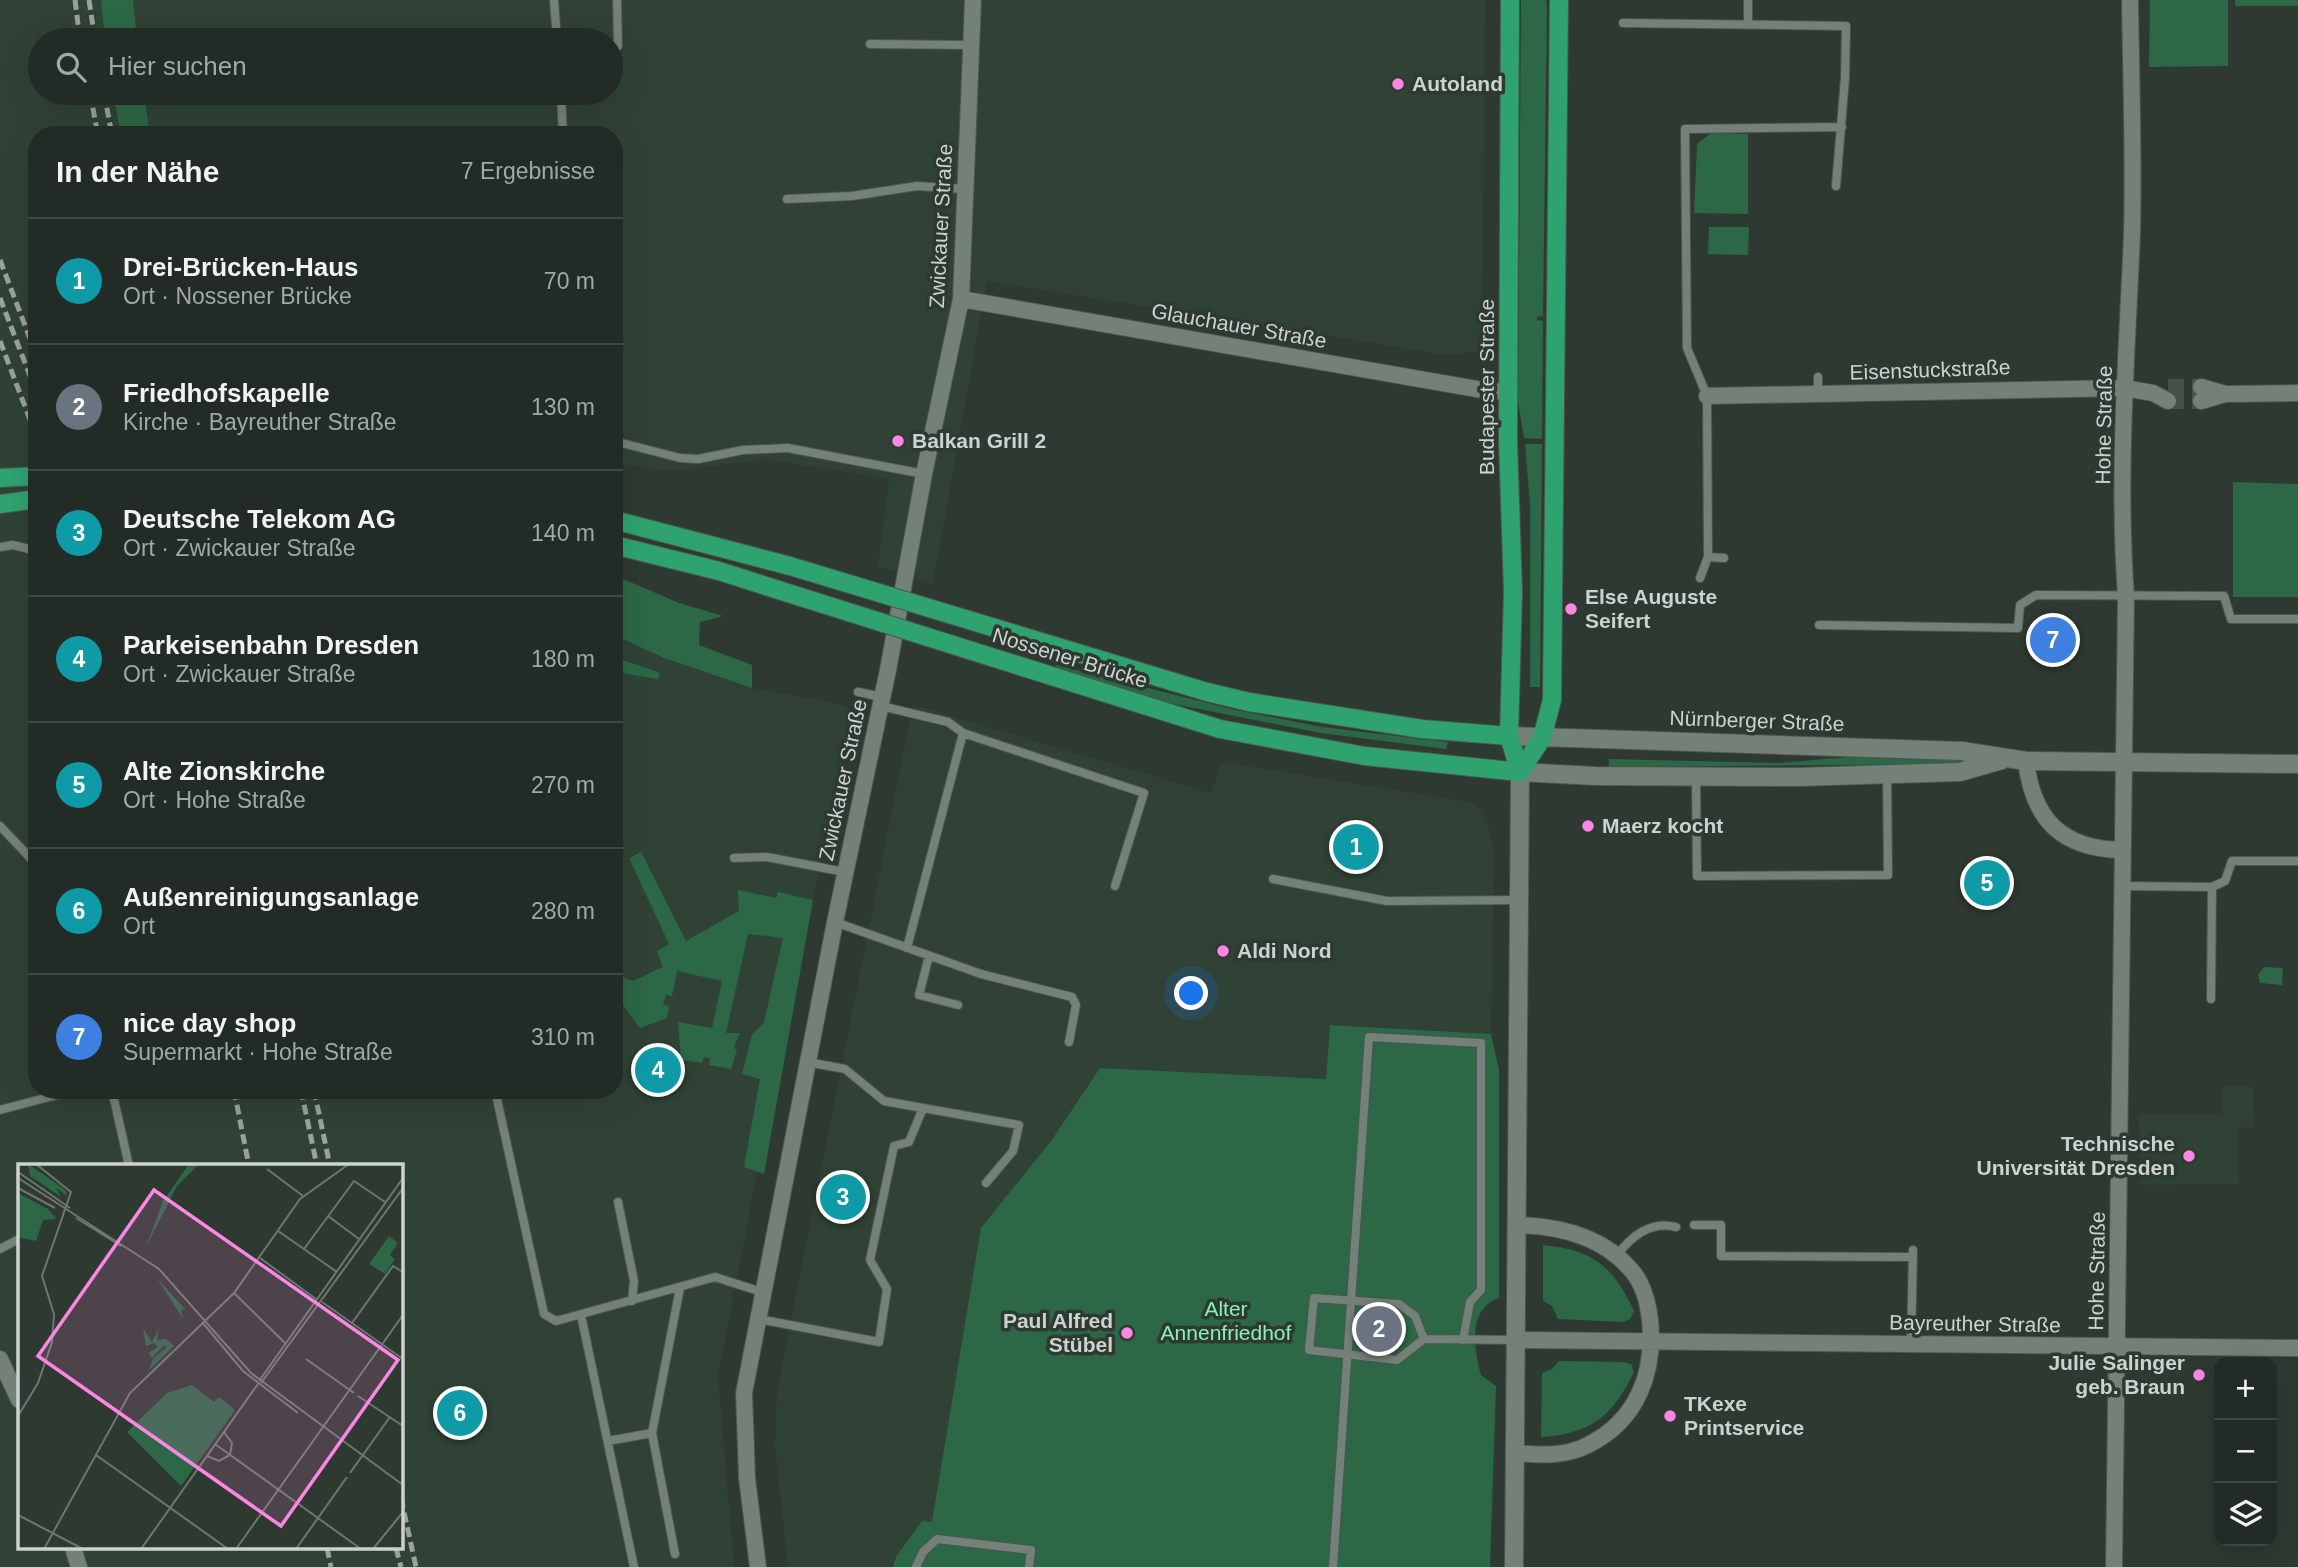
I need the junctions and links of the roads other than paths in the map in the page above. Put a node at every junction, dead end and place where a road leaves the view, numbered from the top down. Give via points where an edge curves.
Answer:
1 (554, 0) edge
2 (617, 0) edge
3 (973, 0) edge
4 (1510, 0) edge
5 (1559, 0) edge
6 (1748, 0) edge
7 (2130, 0) edge
8 (1623, 23) dead end
9 (1748, 25) junction
10 (556, 28) edge
11 (618, 28) edge
12 (870, 44) dead end
13 (971, 45) junction
14 (562, 105) edge
15 (563, 126) edge
16 (1842, 127) junction
17 (1836, 186) dead end
18 (966, 188) junction
19 (787, 200) dead end
20 (961, 299) junction
21 (1818, 377) dead end
22 (2124, 388) junction
23 (1509, 392) junction
24 (2163, 393) tunnel mouth
25 (2298, 393) edge
26 (2201, 394) tunnel mouth
27 (1818, 395) junction
28 (1707, 396) junction
29 (623, 442) edge
30 (924, 474) junction
31 (28, 477) edge
32 (0, 478) edge
33 (28, 500) edge
34 (0, 504) edge
35 (623, 522) edge
36 (0, 547) edge
37 (623, 547) edge
38 (28, 549) edge
39 (1708, 557) junction
40 (1724, 558) dead end
41 (1700, 578) dead end
42 (2126, 596) junction
43 (2298, 619) edge
44 (1819, 625) dead end
45 (858, 692) dead end
46 (882, 701) junction
47 (963, 733) junction
48 (1509, 736) junction
49 (1542, 738) junction
50 (2002, 760) junction
51 (2026, 761) junction
52 (2123, 762) junction
53 (2298, 764) edge
54 (1520, 772) junction
55 (1886, 774) junction
56 (1696, 778) junction
57 (0, 826) edge
58 (2122, 850) junction
59 (28, 856) edge
60 (734, 858) dead end
61 (2298, 862) edge
62 (845, 873) junction
63 (1273, 879) dead end
64 (1115, 886) dead end
65 (2122, 886) junction
66 (2212, 887) junction
67 (1519, 900) junction
68 (835, 922) junction
69 (907, 948) junction
70 (929, 956) junction
71 (2211, 999) dead end
72 (958, 1005) dead end
73 (1069, 1042) dead end
74 (807, 1062) junction
75 (42, 1099) edge
76 (114, 1099) edge
77 (497, 1099) edge
78 (923, 1108) junction
79 (0, 1110) edge
80 (129, 1164) edge
81 (986, 1183) dead end
82 (618, 1202) dead end
83 (1517, 1225) junction
84 (1694, 1225) dead end
85 (1676, 1227) dead end
86 (18, 1240) edge
87 (0, 1249) edge
88 (1616, 1256) junction
89 (680, 1288) junction
90 (765, 1293) junction
91 (632, 1301) junction
92 (1353, 1301) junction
93 (581, 1315) junction
94 (759, 1319) junction
95 (1424, 1339) junction
96 (1463, 1340) junction
97 (1516, 1340) junction
98 (1652, 1342) junction
99 (1911, 1344) junction
100 (2117, 1346) junction
101 (2298, 1348) edge
102 (1349, 1354) junction
103 (0, 1360) edge
104 (18, 1398) edge
105 (652, 1433) junction
106 (608, 1441) junction
107 (1515, 1453) junction
108 (74, 1550) edge
109 (675, 1553) dead end
110 (79, 1567) edge
111 (634, 1567) edge
112 (758, 1567) edge
113 (916, 1567) edge
114 (1029, 1567) edge
115 (1334, 1567) edge
116 (1514, 1567) edge
117 (2114, 1567) edge

1 - 10 lane
2 - 11 lane
3 - 13 street, Zwickauer Straße
4 - 23 main road, Budapester Straße
5 - 49 main road via 1553,666 1552,700
6 - 9 lane
7 - 22 street, Hohe Straße via 2132,231
8 - 9 lane
9 - 16 lane via 1846,26
12 - 13 lane
13 - 18 street, Zwickauer Straße
14 - 15 lane
16 - 17 lane
16 - 28 lane via 1685,129 1687,348
18 - 19 lane via 917,186
18 - 20 street, Zwickauer Straße
20 - 23 street, Glauchauer Straße
20 - 30 street, Zwickauer Straße
21 - 27 lane
22 - 24 street, Eisenstuckstraße
22 - 27 street, Eisenstuckstraße
22 - 42 street, Hohe Straße
23 - 48 main road, Budapester Straße via 1513,592
25 - 26 street
27 - 28 street, Eisenstuckstraße
28 - 39 lane
29 - 30 lane via 698,459 743,450 788,449
30 - 46 street, Zwickauer Straße
31 - 32 main road
33 - 34 main road
35 - 48 main road, Nossener Brücke, bridge via 790,566 1207,692 1422,729
36 - 38 lane
37 - 54 main road, Nossener Brücke, bridge via 719,571 1220,729 1365,756
39 - 40 lane
39 - 41 lane
42 - 43 lane via 2224,596 2231,619
42 - 44 lane via 2036,596 2020,604 2018,628
42 - 52 street, Hohe Straße
45 - 46 lane
46 - 47 lane via 948,722
46 - 62 street, Zwickauer Straße
47 - 64 lane via 1144,793
47 - 69 lane
48 - 49 main road, Nürnberger Straße
48 - 54 main road, Budapester Straße
49 - 50 main road, Nürnberger Straße via 1962,751
49 - 54 main road
50 - 51 main road, Nürnberger Straße
50 - 55 main road, Nürnberger Straße via 1960,772
51 - 52 main road, Nürnberger Straße
51 - 58 street via 2034,799 2058,831 2076,844
52 - 53 main road, Nürnberger Straße
52 - 58 street, Hohe Straße
54 - 56 main road, Nürnberger Straße
54 - 67 main road
55 - 56 main road, Nürnberger Straße
55 - 56 lane via 1888,875 1697,876
57 - 59 lane
58 - 65 street, Hohe Straße
60 - 62 lane via 767,857
61 - 66 lane via 2232,861 2225,881
62 - 68 street, Zwickauer Straße
63 - 67 lane via 1387,901
65 - 66 lane
65 - 100 street, Hohe Straße
66 - 71 lane
67 - 83 main road
68 - 69 lane
68 - 74 street, Zwickauer Straße
69 - 70 lane
70 - 72 lane via 919,995
70 - 73 lane via 1072,997 1076,1005
74 - 78 lane via 845,1069 884,1101
74 - 90 street, Zwickauer Straße
75 - 79 lane
76 - 80 lane
77 - 93 lane via 544,1314 556,1321
78 - 81 lane via 1018,1125 1013,1151
78 - 94 lane via 909,1142 894,1146 870,1260 887,1289 879,1342
82 - 91 lane via 634,1281
83 - 88 street via 1582,1236
83 - 97 main road
84 - 99 lane via 1721,1225 1721,1256 1912,1254
85 - 88 lane via 1667,1224 1638,1233
86 - 87 lane
88 - 98 street via 1645,1293
89 - 90 lane via 715,1277
89 - 91 lane
89 - 105 lane
90 - 94 street, Zwickauer Straße
91 - 93 lane
92 - 95 lane via 1399,1304 1415,1316
92 - 96 lane via 1368,1037 1482,1043 1481,1290 1470,1302
92 - 102 lane
92 - 102 lane via 1314,1298 1309,1350
93 - 106 lane
94 - 112 street, Zwickauer Straße via 744,1393 747,1478
95 - 96 lane
95 - 102 lane via 1397,1360
96 - 97 lane
97 - 98 street, Bayreuther Straße
97 - 107 main road
98 - 99 street, Bayreuther Straße
98 - 107 street via 1650,1371 1641,1392 1610,1428 1589,1445 1564,1453
99 - 100 street, Bayreuther Straße
100 - 101 street, Bayreuther Straße
100 - 117 street, Hohe Straße
102 - 115 lane
103 - 104 street
105 - 106 lane
105 - 109 lane
106 - 111 lane
107 - 116 main road
108 - 110 street
113 - 114 lane via 937,1539 1031,1550

